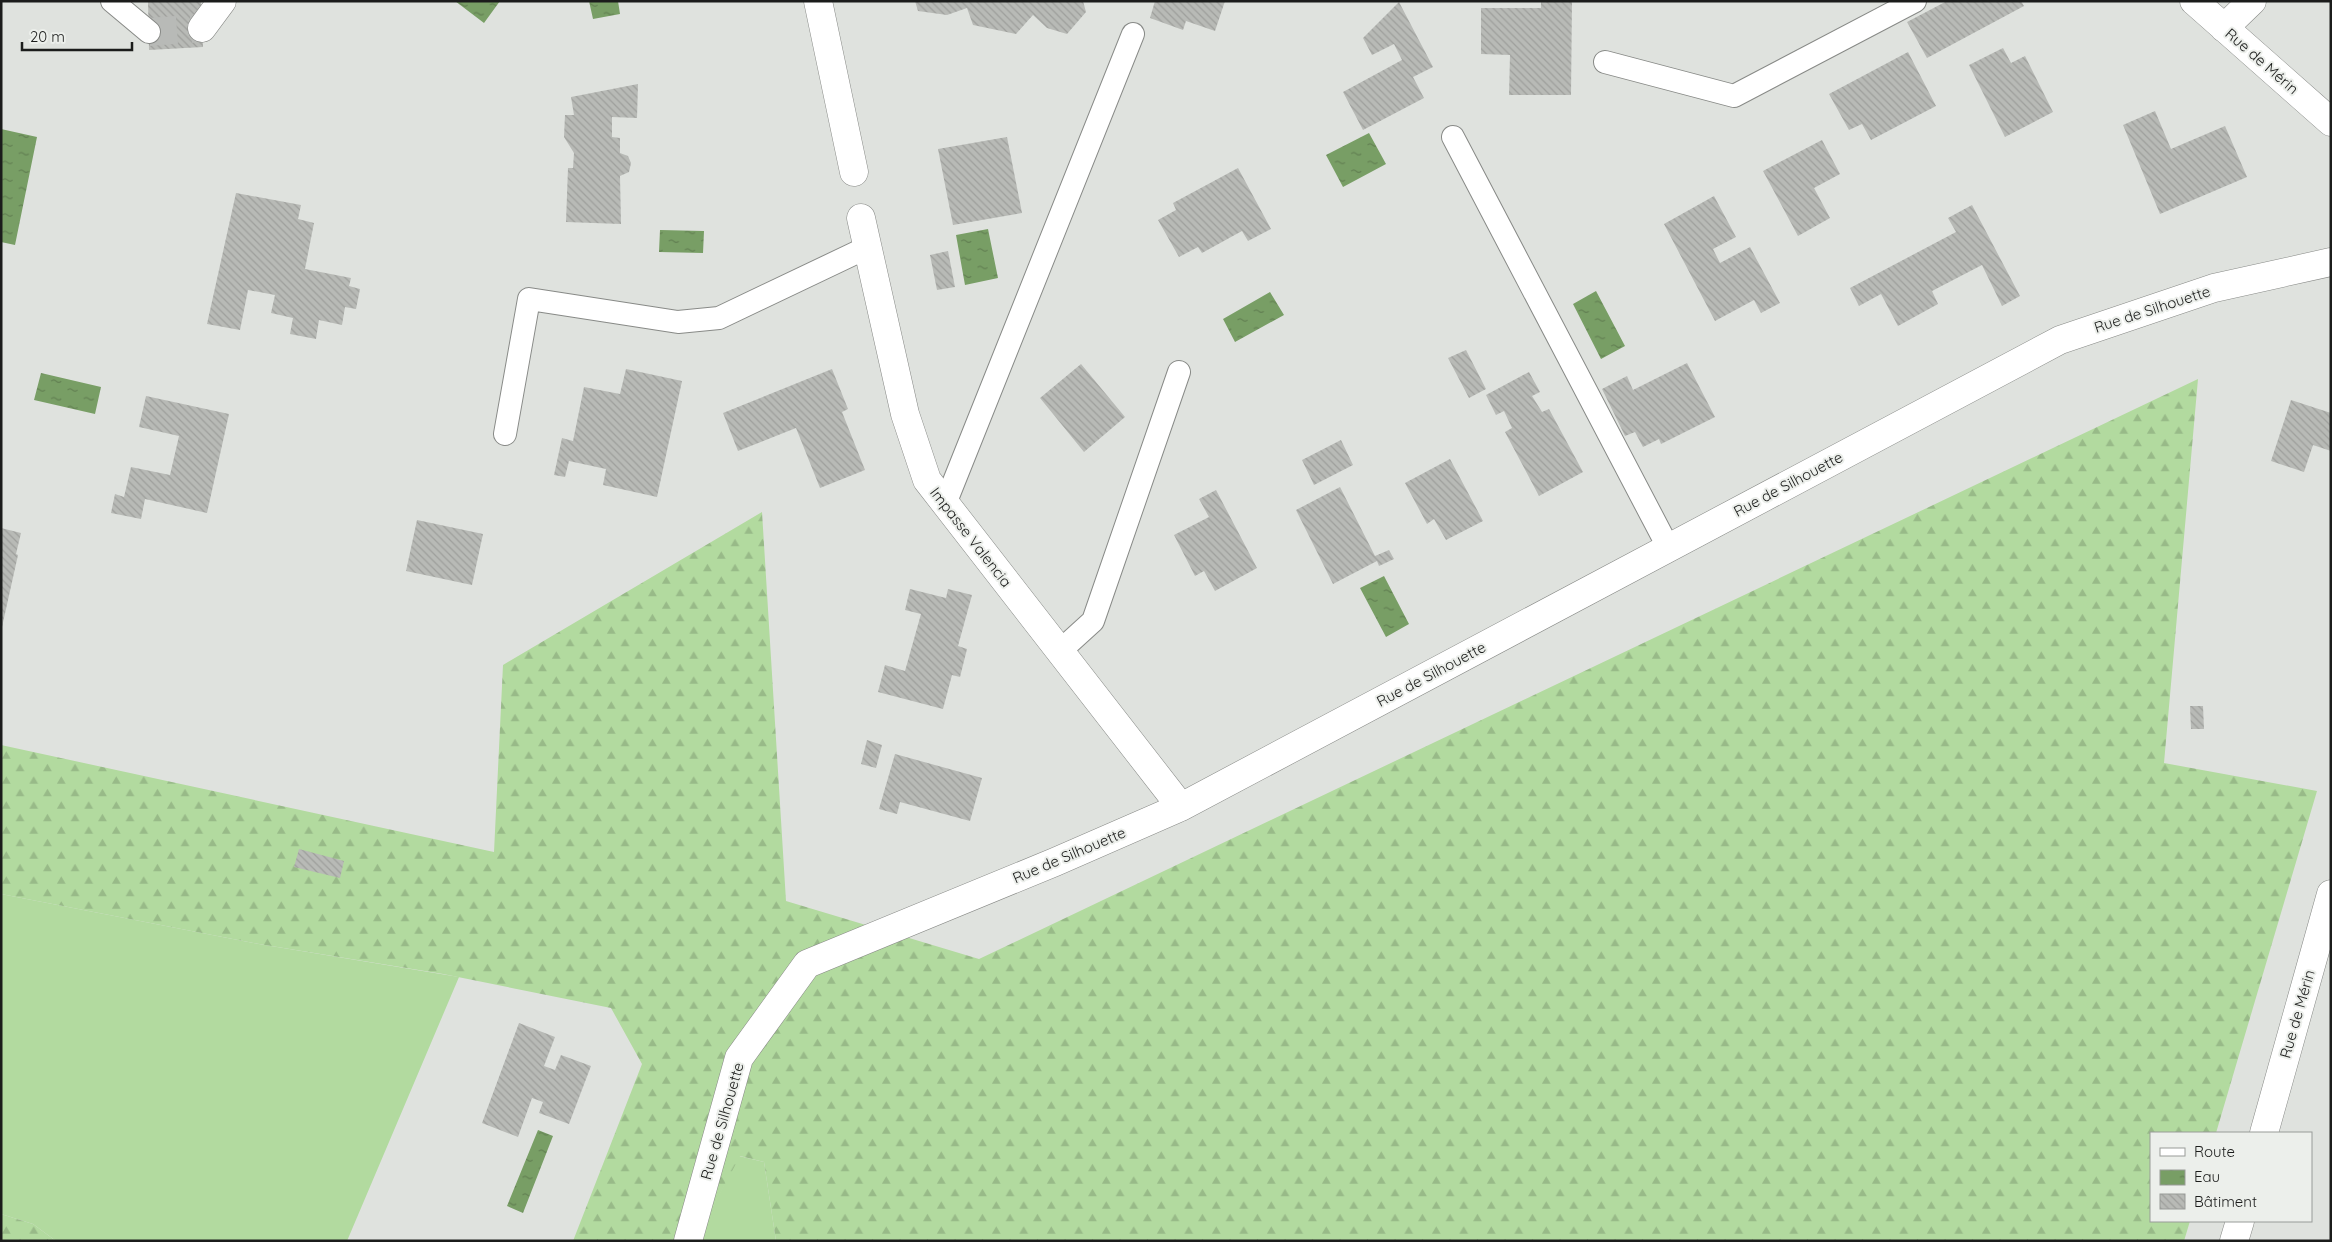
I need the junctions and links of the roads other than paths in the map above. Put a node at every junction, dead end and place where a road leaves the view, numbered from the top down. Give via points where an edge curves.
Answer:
1 (112, 1) edge
2 (222, 1) edge
3 (818, 1) edge
4 (1915, 1) edge
5 (2194, 1) edge
6 (2252, 1) edge
7 (202, 28) dead end
8 (2224, 28) junction
9 (149, 32) tunnel mouth
10 (1133, 34) dead end
11 (1604, 62) dead end
12 (2331, 122) edge
13 (1453, 136) dead end
14 (854, 172) dead end
15 (861, 218) dead end
16 (868, 247) junction
17 (2331, 262) edge
18 (1179, 372) dead end
19 (505, 434) dead end
20 (945, 504) junction
21 (1668, 547) junction
22 (1060, 651) junction
23 (1181, 807) junction
24 (2331, 894) edge
25 (2264, 1132) edge
26 (2240, 1222) edge
27 (688, 1241) edge
28 (2234, 1241) edge

1 - 9 lane
2 - 7 street
3 - 14 street
4 - 11 lane via 1734,96
5 - 8 street, Rue de Mérin
6 - 8 street
8 - 12 street, Rue de Mérin
10 - 20 lane
13 - 21 lane
15 - 16 street, Impasse Valencia
16 - 19 lane via 719,318 678,322 529,299
16 - 20 street, Impasse Valencia via 905,414 927,480
17 - 21 street, Rue de Silhouette via 2214,288 2060,340
18 - 22 lane via 1093,621
20 - 22 street, Impasse Valencia
21 - 23 street, Rue de Silhouette
22 - 23 street, Impasse Valencia
23 - 27 street, Rue de Silhouette via 807,964 739,1058
24 - 25 street, Rue de Mérin
26 - 28 street

